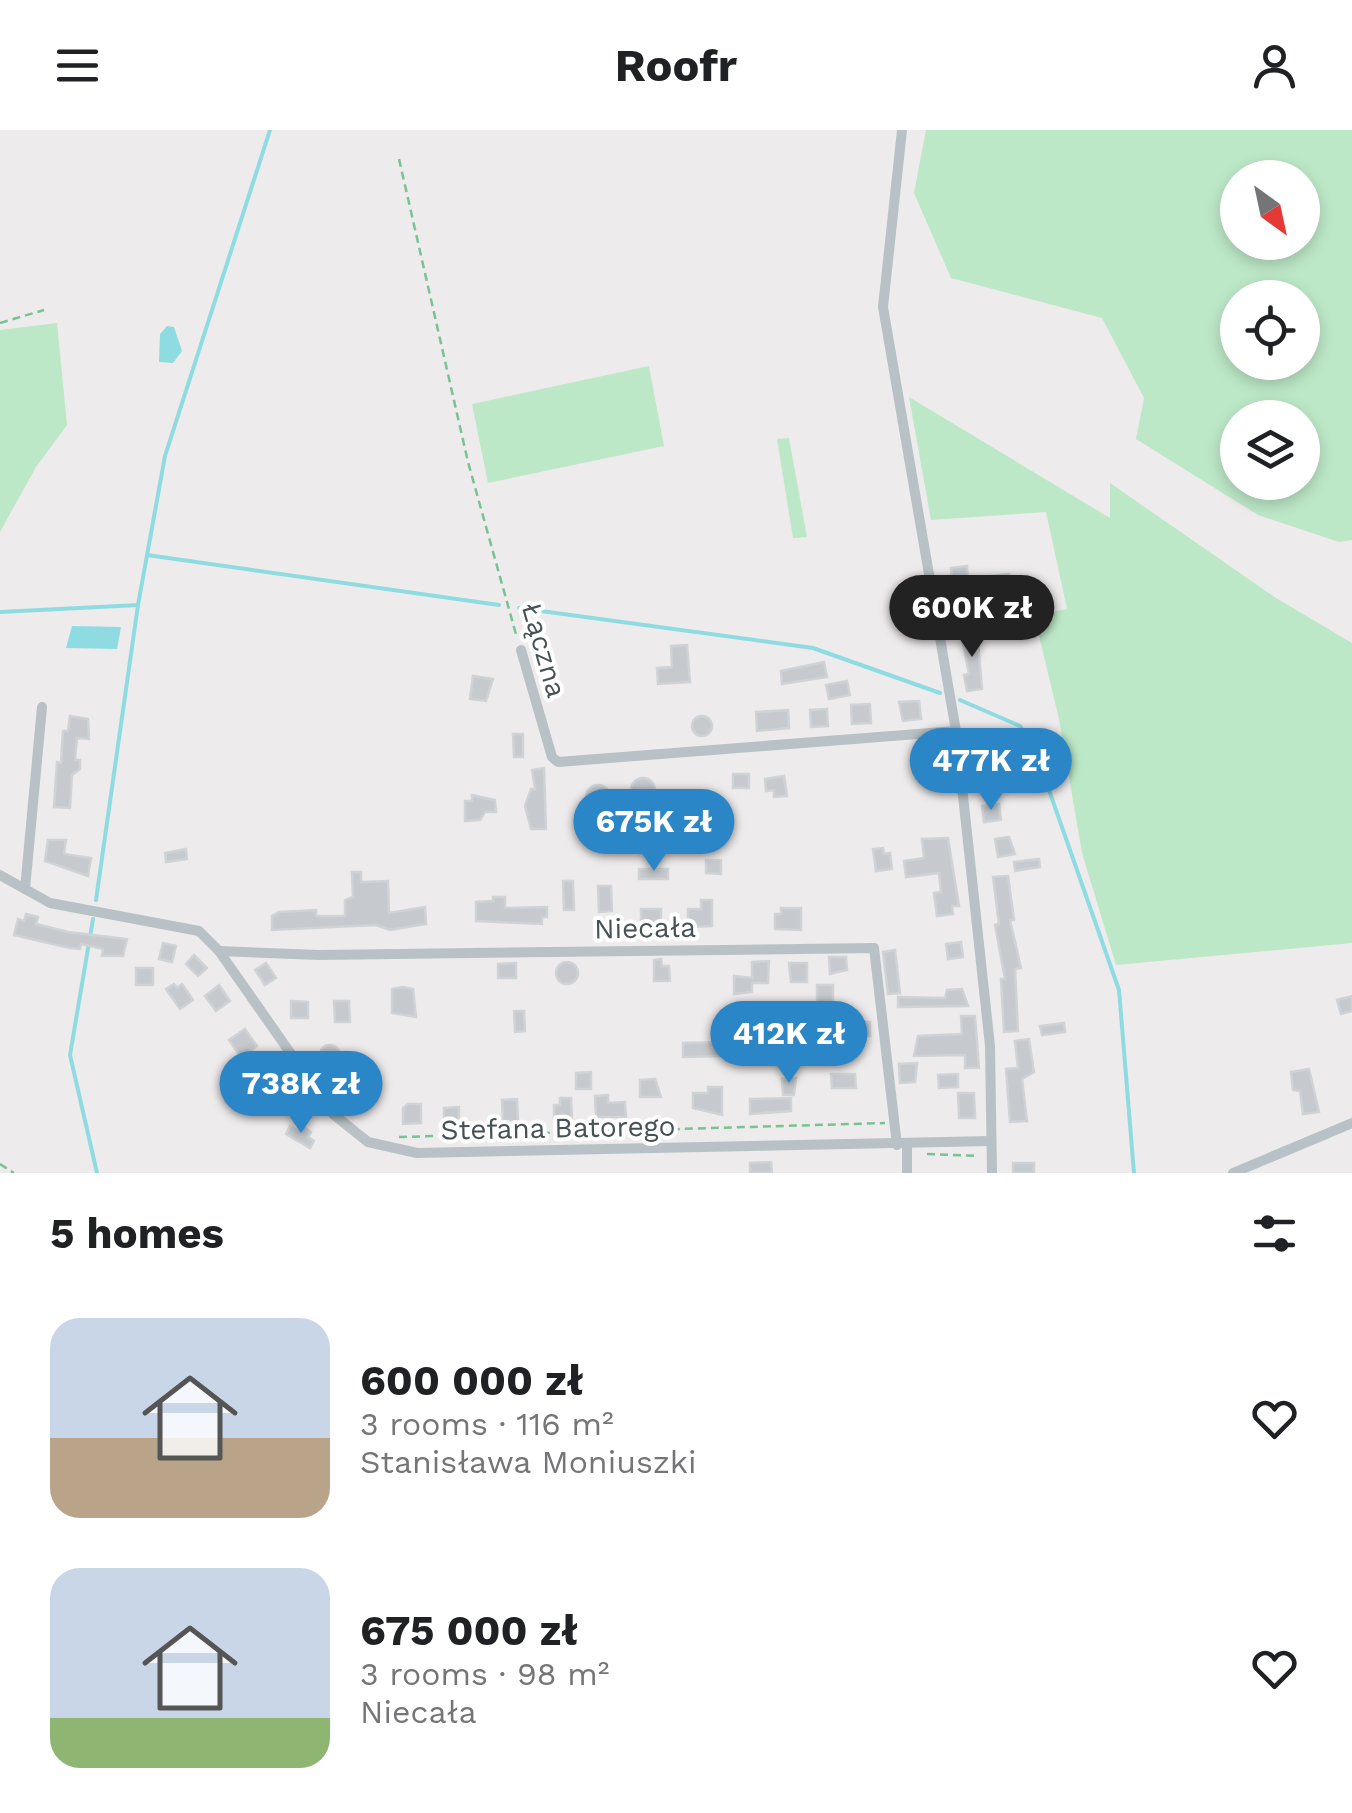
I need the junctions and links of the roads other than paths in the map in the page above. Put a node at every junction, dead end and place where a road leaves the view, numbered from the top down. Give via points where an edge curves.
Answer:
1 (902, 130) edge
2 (520, 650) road end
3 (42, 707) dead end
4 (956, 730) junction
5 (0, 875) edge
6 (25, 889) junction
7 (218, 952) junction
8 (1352, 1122) edge
9 (991, 1142) junction
10 (906, 1148) junction
11 (907, 1173) edge
12 (992, 1173) edge
13 (1232, 1173) edge

1 - 4 street via 882,307
2 - 4 street, Łączna via 558,762
3 - 6 street
4 - 9 street via 982,945
5 - 6 street, Stefana Batorego
6 - 7 street, Stefana Batorego via 66,906 199,931
7 - 10 street, Stefana Batorego via 324,1102 368,1142 416,1152
7 - 10 street, Niecała via 874,948 895,1132
8 - 13 street
9 - 10 street, Stefana Batorego
9 - 12 street
10 - 11 street, Niecała

